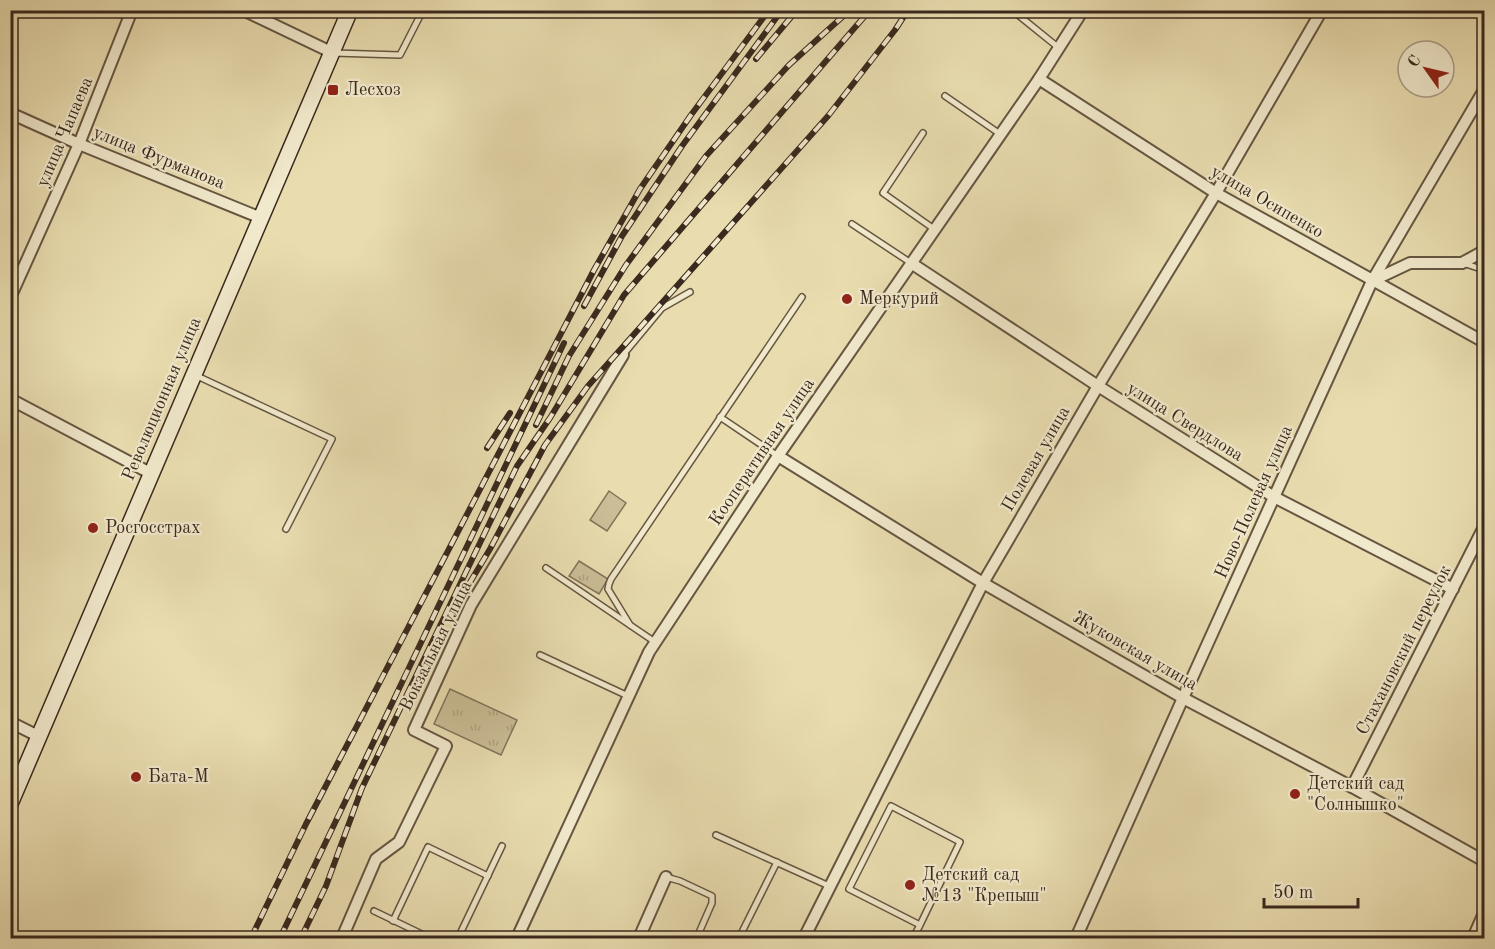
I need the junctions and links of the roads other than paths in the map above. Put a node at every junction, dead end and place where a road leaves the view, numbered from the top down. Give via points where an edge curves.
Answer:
1 (132, 10) edge
2 (243, 10) edge
3 (350, 10) edge
4 (423, 10) edge
5 (1012, 10) edge
6 (1083, 10) edge
7 (1322, 10) edge
8 (1059, 48) junction
9 (333, 53) junction
10 (1039, 79) junction
11 (1485, 90) edge
12 (945, 96) dead end
13 (10, 113) edge
14 (923, 132) dead end
15 (1001, 134) junction
16 (79, 144) junction
17 (1216, 193) junction
18 (261, 218) junction
19 (852, 224) dead end
20 (934, 229) junction
21 (1485, 251) edge
22 (910, 263) junction
23 (1462, 263) junction
24 (1485, 270) edge
25 (1372, 281) junction
26 (690, 292) dead end
27 (802, 297) dead end
28 (10, 298) edge
29 (1485, 342) edge
30 (623, 355) joint
31 (194, 375) junction
32 (1098, 386) junction
33 (10, 399) edge
34 (720, 417) junction
35 (778, 456) junction
36 (152, 474) junction
37 (1274, 497) junction
38 (1485, 527) edge
39 (286, 529) dead end
40 (546, 568) dead end
41 (983, 583) junction
42 (1454, 589) junction
43 (630, 625) junction
44 (655, 642) junction
45 (540, 655) dead end
46 (628, 696) junction
47 (1183, 698) junction
48 (10, 722) edge
49 (40, 737) junction
50 (1352, 787) junction
51 (12, 798) edge
52 (716, 834) dead end
53 (502, 846) dead end
54 (1485, 861) edge
55 (777, 862) junction
56 (488, 876) junction
57 (666, 877) joint
58 (829, 885) junction
59 (374, 911) dead end
60 (1485, 913) edge
61 (393, 921) junction
62 (920, 925) junction
63 (698, 934) dead end
64 (342, 939) edge
65 (430, 939) edge
66 (458, 939) edge
67 (516, 939) edge
68 (639, 939) edge
69 (739, 939) edge
70 (804, 939) edge
71 (913, 939) edge
72 (1076, 939) edge
73 (1473, 939) edge

1 - 16 street, улица Чапаева
2 - 9 street
3 - 9 main road, Революционная улица
4 - 9 lane via 400,55
5 - 8 lane
6 - 8 street, Кооперативная улица
7 - 17 street, Полевая улица
8 - 10 street, Кооперативная улица
9 - 18 main road, Революционная улица
10 - 15 street, Кооперативная улица
10 - 17 street, улица Осипенко
11 - 25 street, Ново-Полевая улица
12 - 15 lane
13 - 16 street, улица Фурманова
14 - 20 lane via 883,193
15 - 20 street, Кооперативная улица
16 - 18 street, улица Фурманова
16 - 28 street, улица Чапаева
17 - 25 street, улица Осипенко
17 - 32 street, Полевая улица
18 - 31 main road, Революционная улица
19 - 22 lane
20 - 22 street, Кооперативная улица
21 - 23 street
22 - 32 street, улица Свердлова
22 - 35 street, Кооперативная улица
23 - 24 lane
23 - 25 street via 1410,263
25 - 29 street, улица Осипенко
25 - 37 street, Ново-Полевая улица
26 - 30 lane via 662,308
27 - 34 lane
30 - 64 street, Вокзальная улица via 471,605 414,730 446,746 399,842 376,859
31 - 36 main road, Революционная улица
31 - 39 lane via 332,438
32 - 37 street, улица Свердлова
32 - 41 street, Полевая улица
33 - 36 street
34 - 35 lane
34 - 43 lane via 609,584
35 - 41 street, Жуковская улица
35 - 44 street, Кооперативная улица
36 - 49 main road, Революционная улица
37 - 42 street, улица Свердлова
37 - 47 street, Ново-Полевая улица
38 - 42 street, Стахановский переулок
40 - 43 lane
41 - 47 street, Жуковская улица
41 - 58 street, Полевая улица
42 - 50 street, Стахановский переулок
43 - 44 lane
44 - 46 street, Кооперативная улица
45 - 46 lane
46 - 67 street, Кооперативная улица
47 - 50 street, Жуковская улица
47 - 72 street, Ново-Полевая улица
48 - 49 street
49 - 51 main road, Революционная улица
50 - 54 street, Жуковская улица
52 - 55 lane
53 - 56 lane
55 - 58 lane
55 - 69 lane
56 - 61 lane via 428,847
56 - 66 lane
57 - 63 lane via 712,896
57 - 68 street
58 - 70 street, Полевая улица
59 - 61 lane
60 - 73 street
61 - 65 lane
62 - 62 lane via 960,842 891,806 849,889
62 - 71 lane

